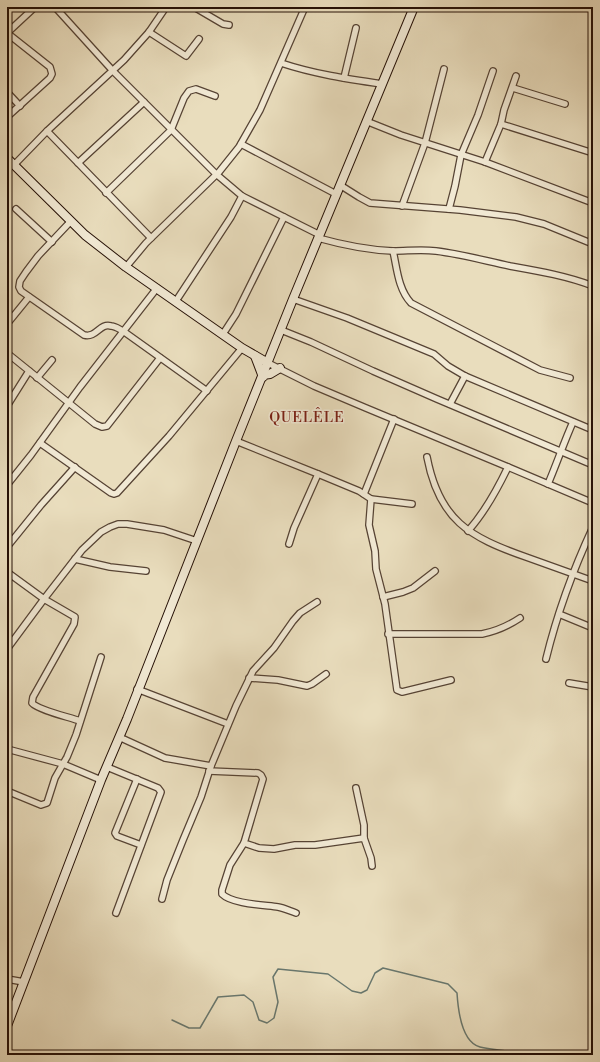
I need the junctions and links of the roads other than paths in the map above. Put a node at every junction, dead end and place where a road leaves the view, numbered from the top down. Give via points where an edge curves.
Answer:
1 (35, 7) edge
2 (55, 7) edge
3 (166, 7) edge
4 (194, 7) edge
5 (305, 7) edge
6 (414, 7) edge
7 (228, 25) dead end
8 (356, 28) dead end
9 (149, 32) junction
10 (7, 33) edge
11 (199, 39) dead end
12 (282, 63) junction
13 (444, 69) dead end
14 (113, 71) junction
15 (493, 72) dead end
16 (516, 76) dead end
17 (344, 78) junction
18 (382, 84) junction
19 (513, 88) junction
20 (7, 92) edge
21 (215, 96) dead end
22 (144, 102) junction
23 (565, 104) dead end
24 (20, 106) junction
25 (7, 117) edge
26 (366, 121) junction
27 (501, 124) junction
28 (171, 130) junction
29 (46, 131) junction
30 (425, 143) junction
31 (241, 144) junction
32 (593, 153) edge
33 (461, 154) junction
34 (7, 158) edge
35 (485, 162) junction
36 (78, 163) junction
37 (14, 165) junction
38 (216, 174) junction
39 (340, 185) junction
40 (106, 193) junction
41 (336, 194) junction
42 (242, 196) junction
43 (593, 203) edge
44 (402, 206) junction
45 (16, 209) dead end
46 (449, 209) junction
47 (284, 217) junction
48 (71, 221) junction
49 (319, 237) junction
50 (151, 238) junction
51 (52, 242) junction
52 (593, 244) edge
53 (393, 251) junction
54 (126, 267) junction
55 (593, 286) edge
56 (158, 288) junction
57 (29, 297) junction
58 (293, 299) junction
59 (176, 301) junction
60 (7, 324) edge
61 (281, 330) junction
62 (123, 331) junction
63 (223, 334) junction
64 (242, 348) junction
65 (273, 351) junction
66 (7, 353) edge
67 (256, 356) junction
68 (160, 358) junction
69 (52, 360) dead end
70 (268, 363) junction
71 (279, 368) junction
72 (29, 371) junction
73 (263, 376) junction
74 (465, 376) junction
75 (37, 378) junction
76 (570, 378) dead end
77 (207, 391) junction
78 (69, 403) junction
79 (450, 404) junction
80 (7, 406) edge
81 (394, 419) junction
82 (572, 422) junction
83 (593, 430) edge
84 (236, 441) junction
85 (40, 443) junction
86 (561, 452) junction
87 (427, 457) dead end
88 (593, 465) edge
89 (75, 467) junction
90 (508, 467) junction
91 (318, 474) junction
92 (7, 484) edge
93 (548, 484) junction
94 (364, 494) junction
95 (371, 499) junction
96 (593, 503) edge
97 (412, 504) dead end
98 (593, 527) edge
99 (468, 532) junction
100 (592, 534) edge
101 (198, 541) junction
102 (289, 544) dead end
103 (7, 547) edge
104 (75, 559) junction
105 (146, 571) dead end
106 (435, 571) dead end
107 (7, 572) edge
108 (572, 574) junction
109 (593, 581) edge
110 (383, 597) junction
111 (44, 598) junction
112 (316, 602) dead end
113 (559, 614) junction
114 (520, 618) dead end
115 (593, 628) edge
116 (388, 634) junction
117 (7, 650) edge
118 (101, 657) dead end
119 (546, 659) dead end
120 (326, 674) dead end
121 (249, 678) junction
122 (451, 680) dead end
123 (569, 683) dead end
124 (593, 687) edge
125 (137, 689) junction
126 (80, 721) junction
127 (228, 724) junction
128 (119, 737) junction
129 (7, 749) edge
130 (63, 764) junction
131 (107, 767) junction
132 (210, 768) junction
133 (137, 779) junction
134 (101, 780) junction
135 (356, 788) dead end
136 (7, 791) edge
137 (364, 838) junction
138 (244, 843) junction
139 (141, 845) junction
140 (372, 866) dead end
141 (162, 899) dead end
142 (116, 913) dead end
143 (296, 913) dead end
144 (7, 979) edge
145 (24, 982) junction
146 (7, 1026) edge

1 - 10 street
2 - 14 street
3 - 9 street
4 - 7 street
5 - 12 street
6 - 18 main road
8 - 17 street
9 - 11 street via 186,56
9 - 14 street
10 - 24 street via 50,67 52,74
12 - 17 street via 302,70
12 - 31 street
13 - 30 street
14 - 22 street
14 - 29 street
15 - 33 street
16 - 19 street
17 - 18 street
18 - 26 main road
19 - 23 street
19 - 27 street
20 - 24 street
21 - 28 street via 193,89 189,91
22 - 28 street
22 - 36 street
24 - 25 street
26 - 30 street
26 - 39 main road
27 - 32 street
27 - 35 street
28 - 38 street
28 - 40 street
29 - 36 street
29 - 37 street
30 - 33 street
30 - 44 street
31 - 38 street
31 - 41 street
33 - 35 street
33 - 46 street
34 - 37 main road
35 - 43 street
36 - 40 street
37 - 48 main road
38 - 42 street
38 - 50 street
39 - 41 main road
39 - 44 street via 370,203
40 - 50 street
41 - 49 main road
42 - 47 street
42 - 59 street via 231,218
44 - 46 street
45 - 51 street
46 - 52 street via 529,220
47 - 49 street
47 - 63 street via 240,307
48 - 51 street
48 - 54 main road
49 - 53 street via 348,246
49 - 58 main road
50 - 54 street
51 - 57 street via 20,281 21,291
53 - 55 street via 416,250 451,254 558,276
53 - 76 street via 400,286 411,303 540,370
54 - 56 main road
56 - 59 main road
56 - 62 street
57 - 60 street
57 - 62 street via 84,335 94,335 107,325
58 - 61 main road
58 - 74 street via 434,354
59 - 63 main road
61 - 65 main road
61 - 79 street
62 - 68 street
62 - 78 street
63 - 64 main road
64 - 67 main road
64 - 77 street
65 - 67 main road
65 - 70 main road
65 - 71 main road
66 - 72 street
67 - 70 main road
67 - 73 main road
68 - 77 street
68 - 78 street via 107,426 95,424
69 - 75 street
70 - 71 street
70 - 73 main road
71 - 73 main road
71 - 81 street
72 - 75 street
72 - 80 street
73 - 84 main road
74 - 79 street
74 - 82 street
75 - 78 street
77 - 89 street via 117,493 111,493
78 - 85 street
79 - 86 street
81 - 90 street
81 - 94 street
82 - 83 street
82 - 86 street
84 - 91 street
84 - 101 main road
85 - 89 street
85 - 92 street
86 - 88 street
86 - 93 street
87 - 99 street via 434,485 441,500
89 - 103 street
90 - 93 street
90 - 99 street via 495,494
91 - 94 street
91 - 102 street
93 - 96 street
94 - 95 street
95 - 97 street
95 - 110 street via 370,525
98 - 100 street
99 - 108 street via 496,546
100 - 108 street
101 - 104 street via 164,530 118,524 101,532
101 - 125 main road
104 - 105 street via 110,567
104 - 111 street
106 - 110 street via 413,588
107 - 111 street
108 - 109 street
108 - 113 street
110 - 116 street
111 - 117 street
111 - 126 street via 72,615 75,620 32,703 41,710
112 - 121 street via 300,613
113 - 115 street
113 - 119 street
114 - 116 street via 506,627 482,634
116 - 122 street via 393,672 399,692
118 - 126 street
120 - 121 street via 308,686
121 - 127 street
123 - 124 street
125 - 127 street
125 - 128 main road
126 - 130 street
127 - 132 street
128 - 131 main road
128 - 132 street via 165,758
129 - 130 street
130 - 134 street
130 - 136 street via 46,804 41,805
131 - 133 street
131 - 134 main road
132 - 138 street via 258,773 263,779
132 - 141 street
133 - 139 street via 158,788 161,792
133 - 139 street via 114,833
134 - 145 main road
135 - 137 street via 364,825
137 - 138 street via 315,845 295,845 274,850
137 - 140 street
138 - 143 street via 230,865 222,894 227,898 257,906 277,907
139 - 142 street
144 - 145 street
145 - 146 main road

